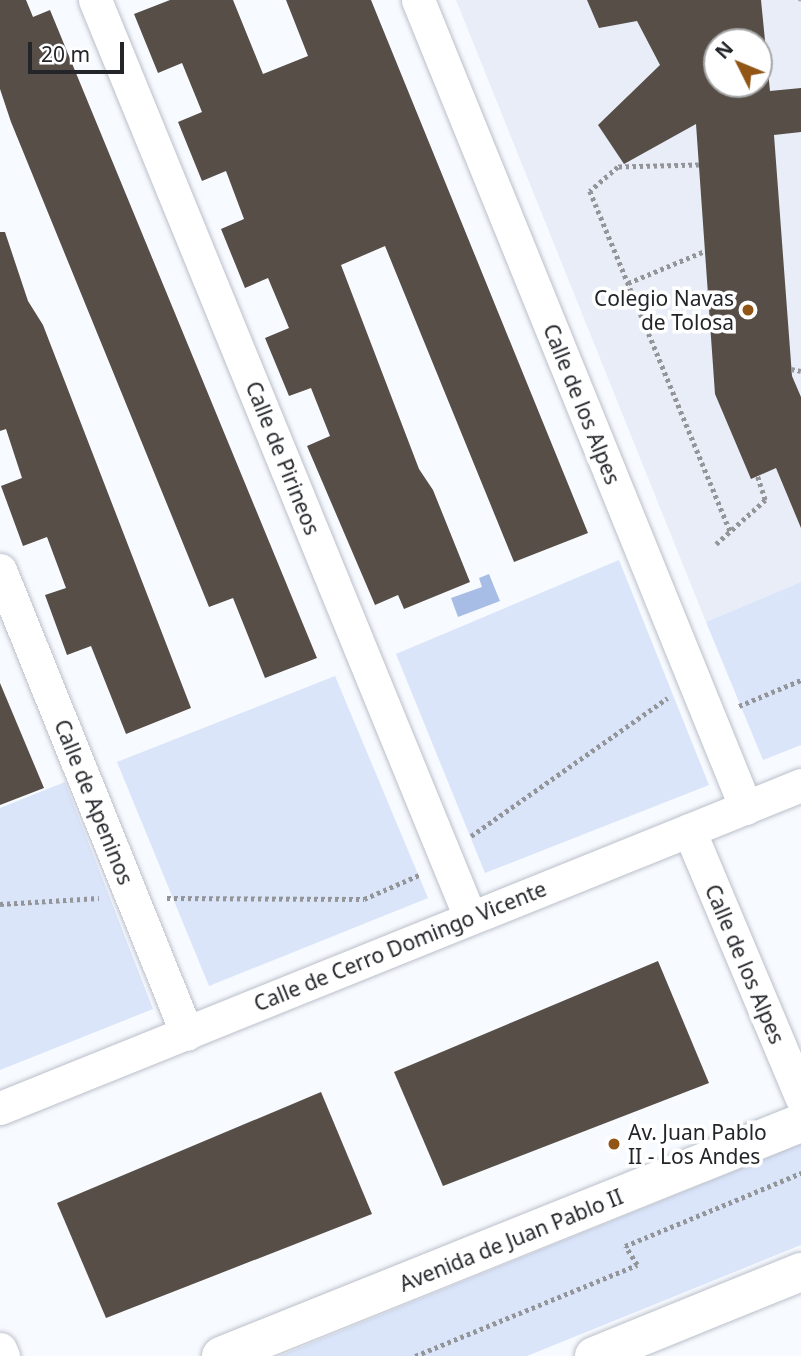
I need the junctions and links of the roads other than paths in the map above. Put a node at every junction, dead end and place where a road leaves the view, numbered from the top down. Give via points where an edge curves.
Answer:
1 (95, 0) edge
2 (418, 0) edge
3 (0, 570) edge
4 (801, 785) edge
5 (746, 808) junction
6 (689, 830) junction
7 (470, 916) junction
8 (187, 1034) junction
9 (801, 1097) edge
10 (0, 1108) edge
11 (801, 1123) edge
12 (801, 1272) edge
13 (0, 1349) edge
14 (3, 1356) edge
15 (221, 1356) edge
16 (594, 1356) edge

1 - 7 street, Calle de Pirineos
2 - 5 street, Calle de los Alpes
3 - 8 street, Calle de Apeninos
4 - 5 street, Calle de Cerro Domingo Vicente
5 - 6 street, Calle de Cerro Domingo Vicente
6 - 7 street, Calle de Cerro Domingo Vicente
6 - 9 street, Calle de los Alpes
7 - 8 street, Calle de Cerro Domingo Vicente
8 - 10 street, Calle de Cerro Domingo Vicente
11 - 15 street, Avenida de Juan Pablo II
12 - 16 street
13 - 14 street

